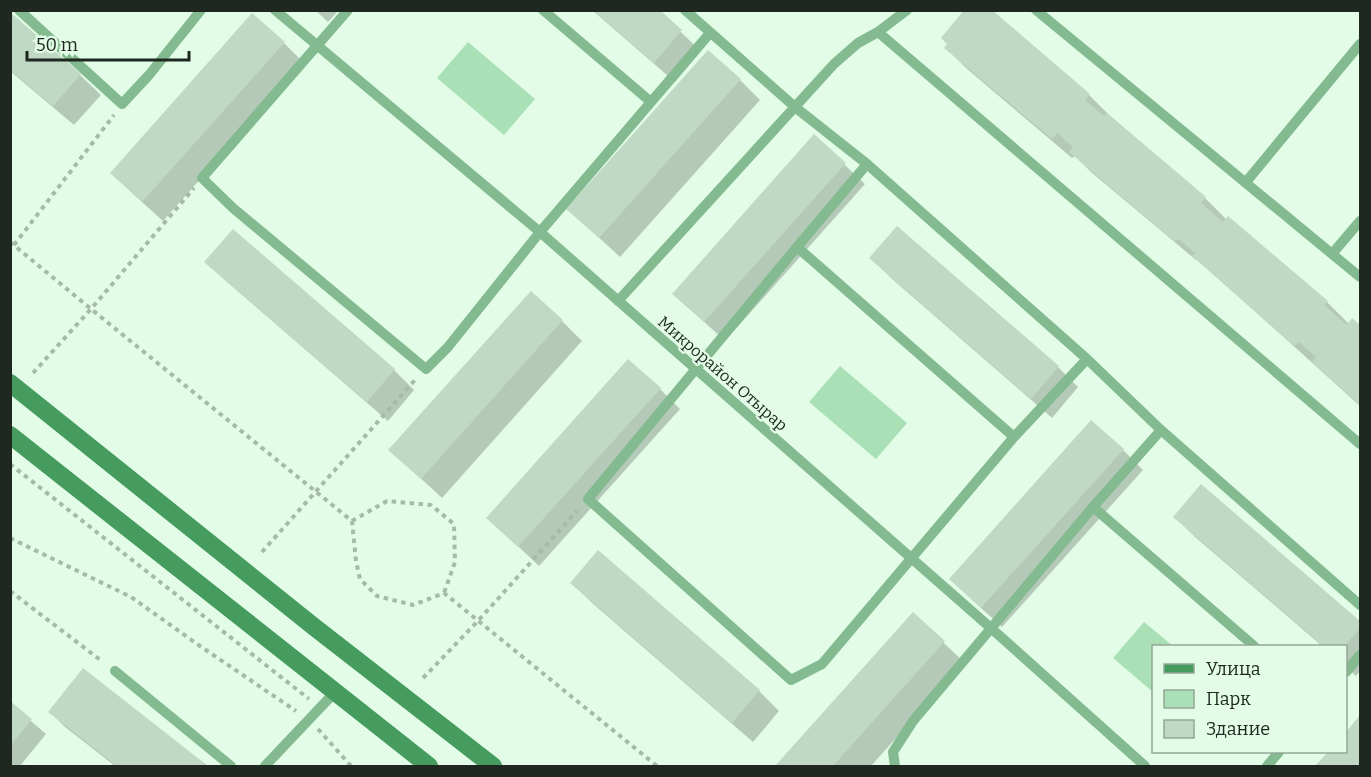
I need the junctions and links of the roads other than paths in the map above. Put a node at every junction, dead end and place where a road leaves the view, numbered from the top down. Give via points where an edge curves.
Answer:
1 (19, 10) edge
2 (201, 10) edge
3 (274, 10) edge
4 (348, 10) edge
5 (543, 10) edge
6 (685, 10) edge
7 (907, 10) edge
8 (1036, 10) edge
9 (878, 32) junction
10 (710, 33) junction
11 (1360, 44) edge
12 (318, 47) junction
13 (651, 102) junction
14 (795, 107) junction
15 (867, 164) junction
16 (1245, 182) junction
17 (1360, 221) edge
18 (540, 232) junction
19 (797, 247) junction
20 (1332, 254) junction
21 (1360, 276) edge
22 (618, 301) junction
23 (1087, 359) junction
24 (696, 369) junction
25 (10, 383) edge
26 (1161, 430) junction
27 (10, 435) edge
28 (1014, 437) junction
29 (1360, 444) edge
30 (1093, 507) junction
31 (910, 559) junction
32 (1360, 605) edge
33 (992, 629) junction
34 (1253, 645) edge
35 (1360, 655) edge
36 (115, 671) road end
37 (1347, 671) edge
38 (335, 692) junction
39 (1278, 753) edge
40 (231, 766) edge
41 (265, 766) edge
42 (429, 766) edge
43 (493, 766) edge
44 (895, 766) edge
45 (1145, 766) edge
46 (1267, 766) edge

1 - 2 lane via 122,104
3 - 12 lane, Микрорайон Отырар
4 - 12 lane
5 - 13 lane
6 - 10 lane
7 - 9 lane
8 - 16 lane
9 - 14 lane via 834,64
9 - 29 lane
10 - 13 lane
10 - 14 lane
11 - 16 lane
12 - 18 lane, Микрорайон Отырар
12 - 18 lane via 202,178 426,369
13 - 18 lane
14 - 15 lane
14 - 22 lane
15 - 19 lane
15 - 23 lane
16 - 20 lane
17 - 20 lane
18 - 22 lane, Микрорайон Отырар
19 - 24 lane
19 - 28 lane
20 - 21 lane
22 - 24 lane, Микрорайон Отырар
23 - 26 lane
23 - 28 lane
24 - 31 lane, Микрорайон Отырар
24 - 31 lane via 588,499 791,680 822,664
25 - 43 street
26 - 30 lane
26 - 32 lane
27 - 38 street
28 - 31 lane
30 - 33 lane
30 - 34 lane
31 - 33 lane, Микрорайон Отырар
33 - 44 lane via 913,721 893,752
33 - 45 lane, Микрорайон Отырар
35 - 37 lane
36 - 40 lane
38 - 41 lane
38 - 42 street
39 - 46 lane

